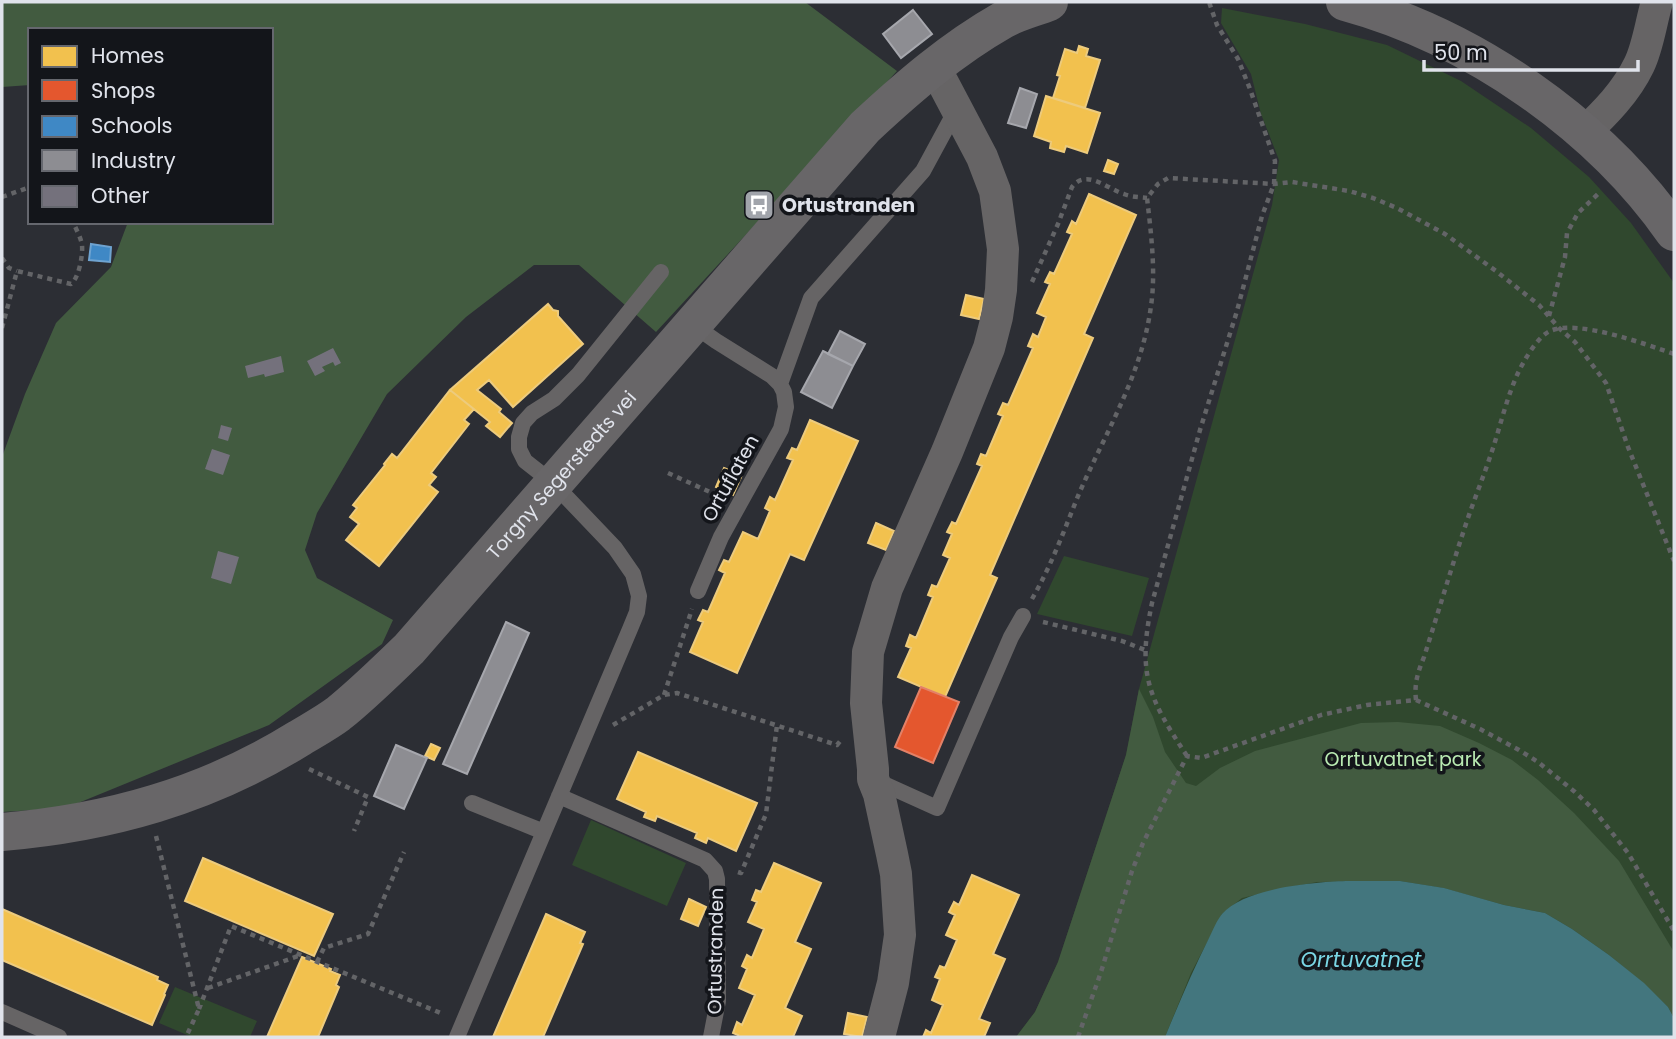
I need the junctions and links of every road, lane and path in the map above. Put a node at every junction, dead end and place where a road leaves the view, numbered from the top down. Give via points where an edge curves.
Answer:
1 (1049, 2) edge
2 (1209, 2) edge
3 (1345, 2) edge
4 (1657, 2) edge
5 (930, 68) junction
6 (956, 110) junction
7 (1584, 133) junction
8 (1622, 170) junction
9 (1274, 184) junction
10 (28, 188) edge
11 (2, 196) edge
12 (1147, 198) junction
13 (74, 224) edge
14 (1674, 232) edge
15 (2, 258) edge
16 (18, 271) junction
17 (662, 272) dead end
18 (1001, 290) junction
19 (1549, 316) junction
20 (692, 324) junction
21 (2, 328) edge
22 (1560, 328) junction
23 (1674, 354) edge
24 (780, 384) junction
25 (668, 473) dead end
26 (553, 483) junction
27 (727, 499) dead end
28 (1674, 561) edge
29 (698, 591) joint
30 (1023, 616) junction
31 (1145, 650) junction
32 (664, 695) junction
33 (1416, 700) junction
34 (866, 703) junction
35 (777, 725) junction
36 (589, 727) junction
37 (1187, 756) junction
38 (307, 768) dead end
39 (873, 779) junction
40 (559, 796) junction
41 (471, 803) dead end
42 (149, 806) junction
43 (354, 831) dead end
44 (2, 832) edge
45 (544, 832) junction
46 (404, 852) dead end
47 (750, 854) dead end
48 (1674, 931) edge
49 (301, 955) junction
50 (317, 962) junction
51 (207, 988) junction
52 (200, 1009) junction
53 (2, 1012) edge
54 (460, 1030) edge
55 (60, 1037) edge
56 (186, 1037) edge
57 (711, 1037) edge
58 (879, 1037) edge
59 (1079, 1037) edge

1 - 5 main road, Torgny Segerstedts vei via 1005,19
2 - 9 path via 1251,89 1275,161
3 - 7 main road via 1435,34 1547,102
4 - 7 street via 1640,63 1624,91
5 - 6 street
5 - 20 main road, Torgny Segerstedts vei via 865,127
6 - 18 street via 995,191 1003,249
6 - 24 lane, Ortuflaten via 923,171 811,298
7 - 8 main road
8 - 14 main road
8 - 19 path via 1571,223
9 - 12 path via 1168,178
9 - 19 path via 1292,182 1349,191 1397,208 1470,251
9 - 31 path via 1152,603
10 - 11 path
12 - 18 path via 1125,195 1095,179 1076,183 1029,286
12 - 30 path via 1152,304 1140,353 1118,414
13 - 16 path via 82,245 75,282 71,285
15 - 16 path
16 - 21 path
17 - 26 lane via 578,375 523,423 519,449 525,461
18 - 34 street via 989,348 887,588 868,652
19 - 22 path
20 - 24 lane
20 - 26 main road, Torgny Segerstedts vei
22 - 23 path via 1611,335
22 - 28 path via 1606,383
22 - 33 path via 1547,332 1518,372 1416,675
24 - 29 lane, Ortuflaten via 786,407 781,429 720,537
25 - 27 path
26 - 36 lane via 623,557 639,596 637,612
26 - 42 main road, Torgny Segerstedts vei via 409,649 336,715 250,767
29 - 32 path
30 - 31 path
30 - 39 lane via 937,808
31 - 37 path via 1149,687 1164,722
32 - 35 path via 677,693
32 - 36 path via 610,727
33 - 37 path via 1321,715 1202,758
33 - 48 path via 1519,750 1574,792 1628,853
34 - 35 path via 837,745
34 - 39 street
35 - 47 path via 766,814
36 - 40 lane
37 - 59 path via 1132,871
38 - 43 path via 368,797
39 - 58 street via 896,874 900,935
40 - 45 lane
40 - 57 lane, Ortustranden via 705,860 715,872 718,1001
41 - 45 lane
42 - 44 main road, Torgny Segerstedts vei via 83,822
42 - 52 path
45 - 54 lane
46 - 50 path via 368,934 324,948
49 - 50 path
49 - 51 path
49 - 51 path via 232,926
50 - 54 path
51 - 52 path
52 - 56 path
53 - 55 lane

